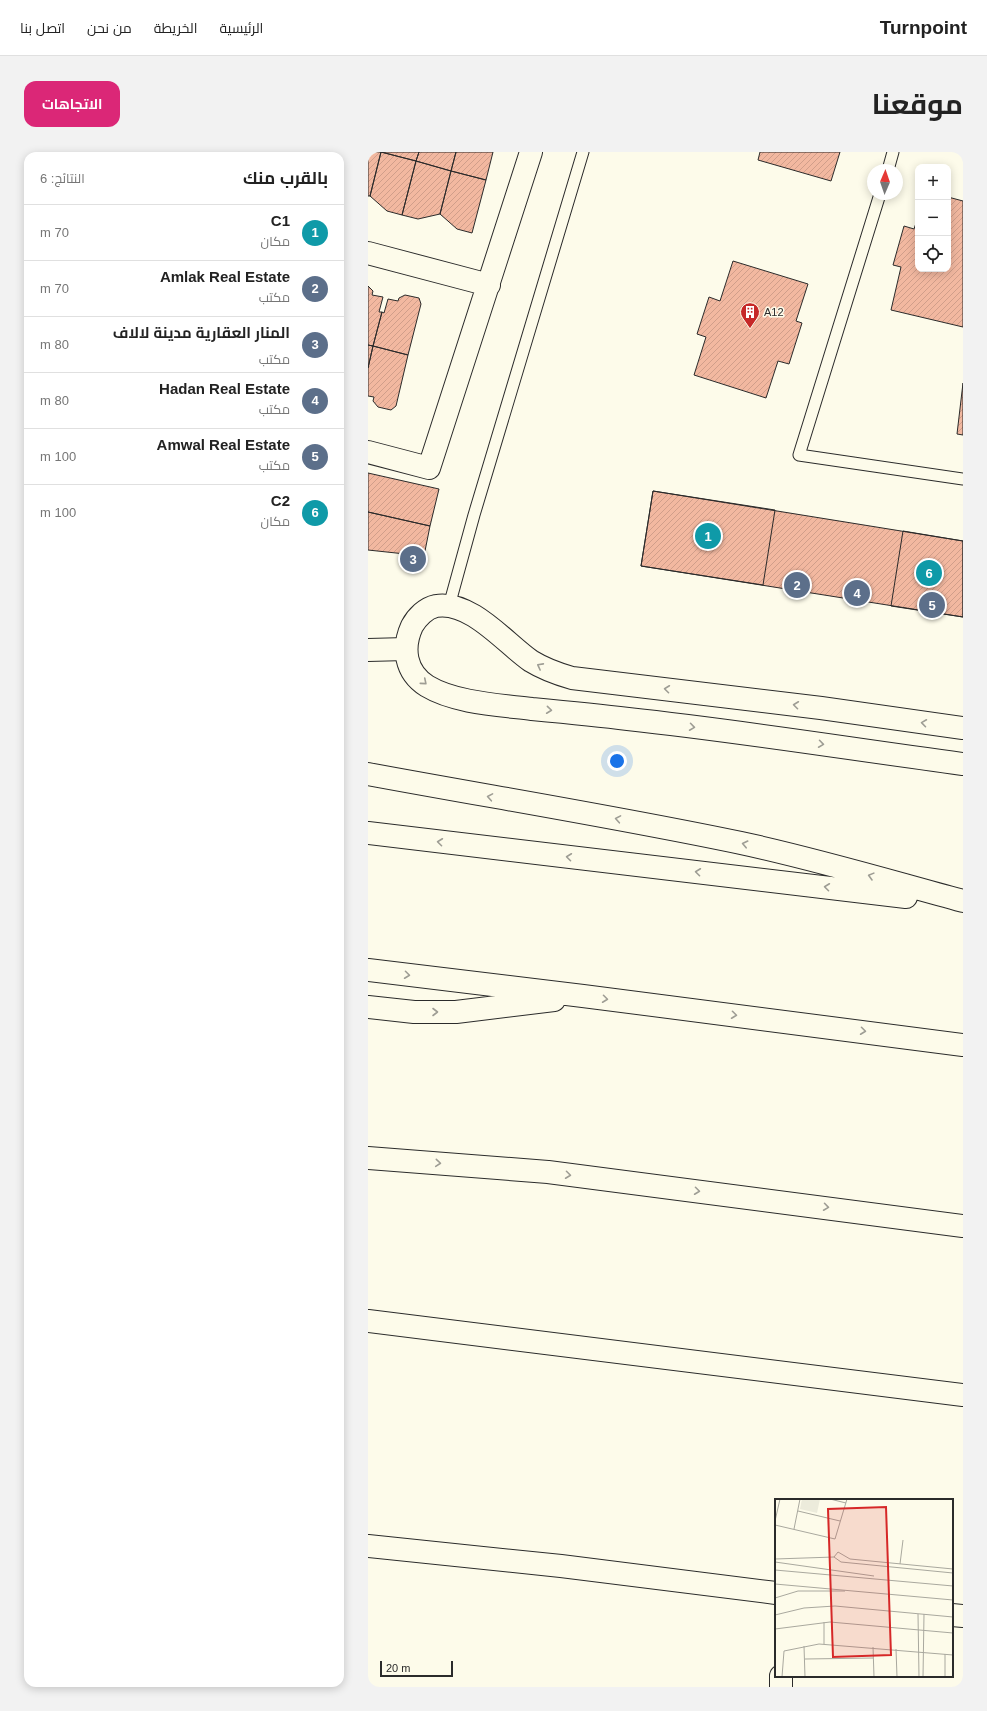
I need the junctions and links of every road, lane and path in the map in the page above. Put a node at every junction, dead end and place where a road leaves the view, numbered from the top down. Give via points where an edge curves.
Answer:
1 (531, 152) edge
2 (583, 152) edge
3 (893, 152) edge
4 (890, 164) edge
5 (878, 200) edge
6 (368, 253) edge
7 (489, 285) junction
8 (368, 452) edge
9 (963, 479) edge
10 (449, 606) junction
11 (406, 649) junction
12 (368, 650) edge
13 (963, 728) edge
14 (963, 764) edge
15 (368, 774) edge
16 (368, 833) edge
17 (963, 902) edge
18 (368, 970) edge
19 (583, 996) junction
20 (368, 1007) edge
21 (963, 1045) edge
22 (368, 1158) edge
23 (963, 1226) edge
24 (368, 1321) edge
25 (963, 1395) edge
26 (368, 1546) edge
27 (775, 1593) edge
28 (953, 1615) edge
29 (963, 1616) edge

1 - 7 main road
2 - 10 lane
3 - 4 lane
5 - 9 lane via 799,455
6 - 7 main road
7 - 8 main road via 429,468
10 - 11 main road via 436,606 416,619
13 -> 10 main road via 572,678 533,662 472,614
11 - 12 main road
11 -> 14 main road via 407,662 414,674 426,685 463,699
17 -> 15 main road via 846,869 742,844 642,823
17 -> 16 main road
18 -> 19 main road
20 -> 19 main road via 414,1012 456,1012
19 -> 21 main road
22 -> 23 main road via 548,1172
24 - 25 main road
26 - 27 main road via 554,1565
28 - 29 main road

